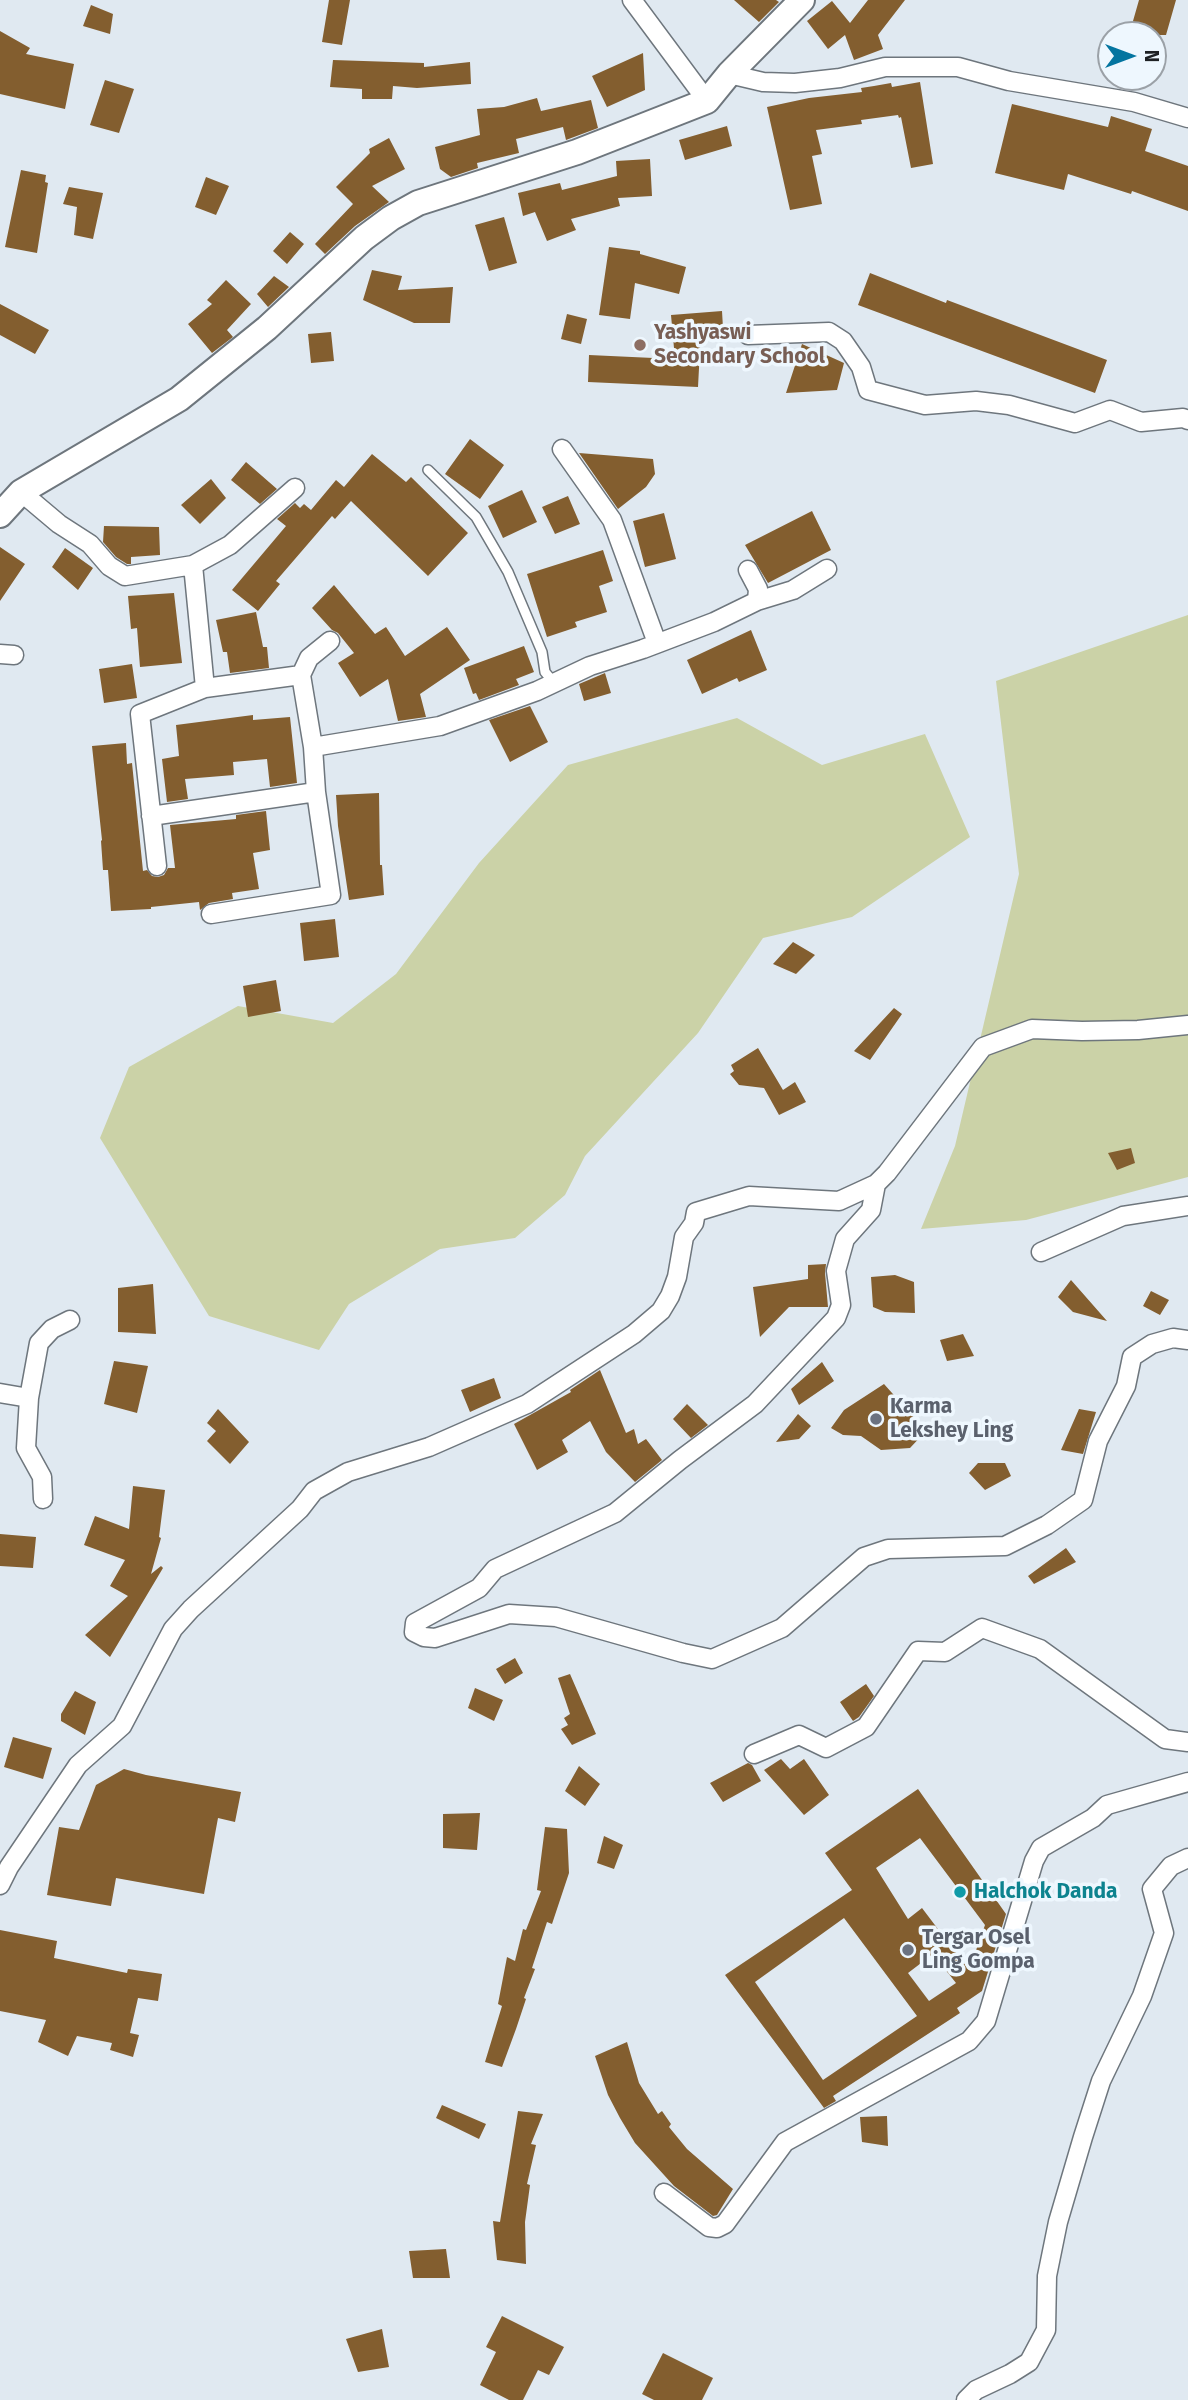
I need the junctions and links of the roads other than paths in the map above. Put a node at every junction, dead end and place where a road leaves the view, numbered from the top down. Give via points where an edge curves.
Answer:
1 (632, 0) edge
2 (802, 0) edge
3 (729, 74) junction
4 (708, 101) junction
5 (1188, 118) edge
6 (748, 335) dead end
7 (1188, 420) edge
8 (562, 449) dead end
9 (428, 470) dead end
10 (295, 488) dead end
11 (21, 492) junction
12 (0, 515) edge
13 (193, 565) junction
14 (827, 569) dead end
15 (748, 570) dead end
16 (757, 601) junction
17 (330, 641) dead end
18 (657, 643) junction
19 (301, 675) junction
20 (205, 688) junction
21 (537, 691) junction
22 (313, 747) junction
23 (316, 792) junction
24 (151, 817) junction
25 (157, 866) dead end
26 (211, 914) dead end
27 (1188, 1025) edge
28 (876, 1184) junction
29 (1188, 1206) edge
30 (1041, 1252) dead end
31 (70, 1321) dead end
32 (1188, 1340) edge
33 (0, 1393) edge
34 (29, 1398) junction
35 (43, 1499) dead end
36 (1188, 1742) edge
37 (754, 1754) dead end
38 (1188, 1782) edge
39 (1188, 1858) edge
40 (0, 1885) edge
41 (664, 2193) dead end
42 (966, 2400) edge

1 - 4 street
2 - 3 main road
3 - 4 main road
3 - 5 street via 796,83 885,67 958,67 1009,81 1134,102
4 - 11 main road via 577,152 418,203 391,218 179,399
6 - 7 street via 829,332 843,341 861,367 868,390 925,405 976,401 1075,423 1110,410 1141,422
8 - 18 street via 612,520
9 - 21 lane via 476,517 508,572 550,678
10 - 13 street via 230,545
11 - 12 main road
11 - 13 street via 125,576
13 - 20 street
14 - 16 street via 793,590
15 - 16 street via 758,589
16 - 18 street
17 - 19 street via 309,658
18 - 21 street via 590,666
19 - 20 street
19 - 22 street
20 - 24 street via 140,714
21 - 22 street via 440,726
22 - 23 street
23 - 24 street
23 - 26 street via 331,895
24 - 25 street
27 - 28 street via 1093,1031 1032,1029 982,1047
28 - 32 street via 871,1210 845,1239 836,1271 841,1305 836,1318 755,1404 615,1513 495,1569 479,1588 415,1623 414,1632 435,1638 509,1614 556,1617 712,1659 782,1628 864,1557 888,1549 1005,1546 1047,1525 1083,1500 1098,1441 1126,1385 1132,1357 1152,1344 1173,1338
28 - 40 street via 839,1202 749,1196 696,1212 684,1237 670,1296 662,1311 634,1334 527,1404 429,1447 348,1472 314,1491 173,1629 122,1727 78,1765
29 - 30 street via 1123,1216
31 - 34 street via 52,1329 39,1343
33 - 34 street
34 - 35 street via 26,1448 42,1477
36 - 37 street via 1166,1739 1040,1649 982,1628 945,1652 918,1651 866,1727 826,1748 799,1735
38 - 41 street via 1107,1805 1041,1848 986,2021 969,2041 785,2142 726,2224 709,2227
39 - 42 street via 1171,1866 1152,1889 1164,1933 1142,1996 1101,2081 1083,2137 1047,2276 1046,2330 1029,2361

